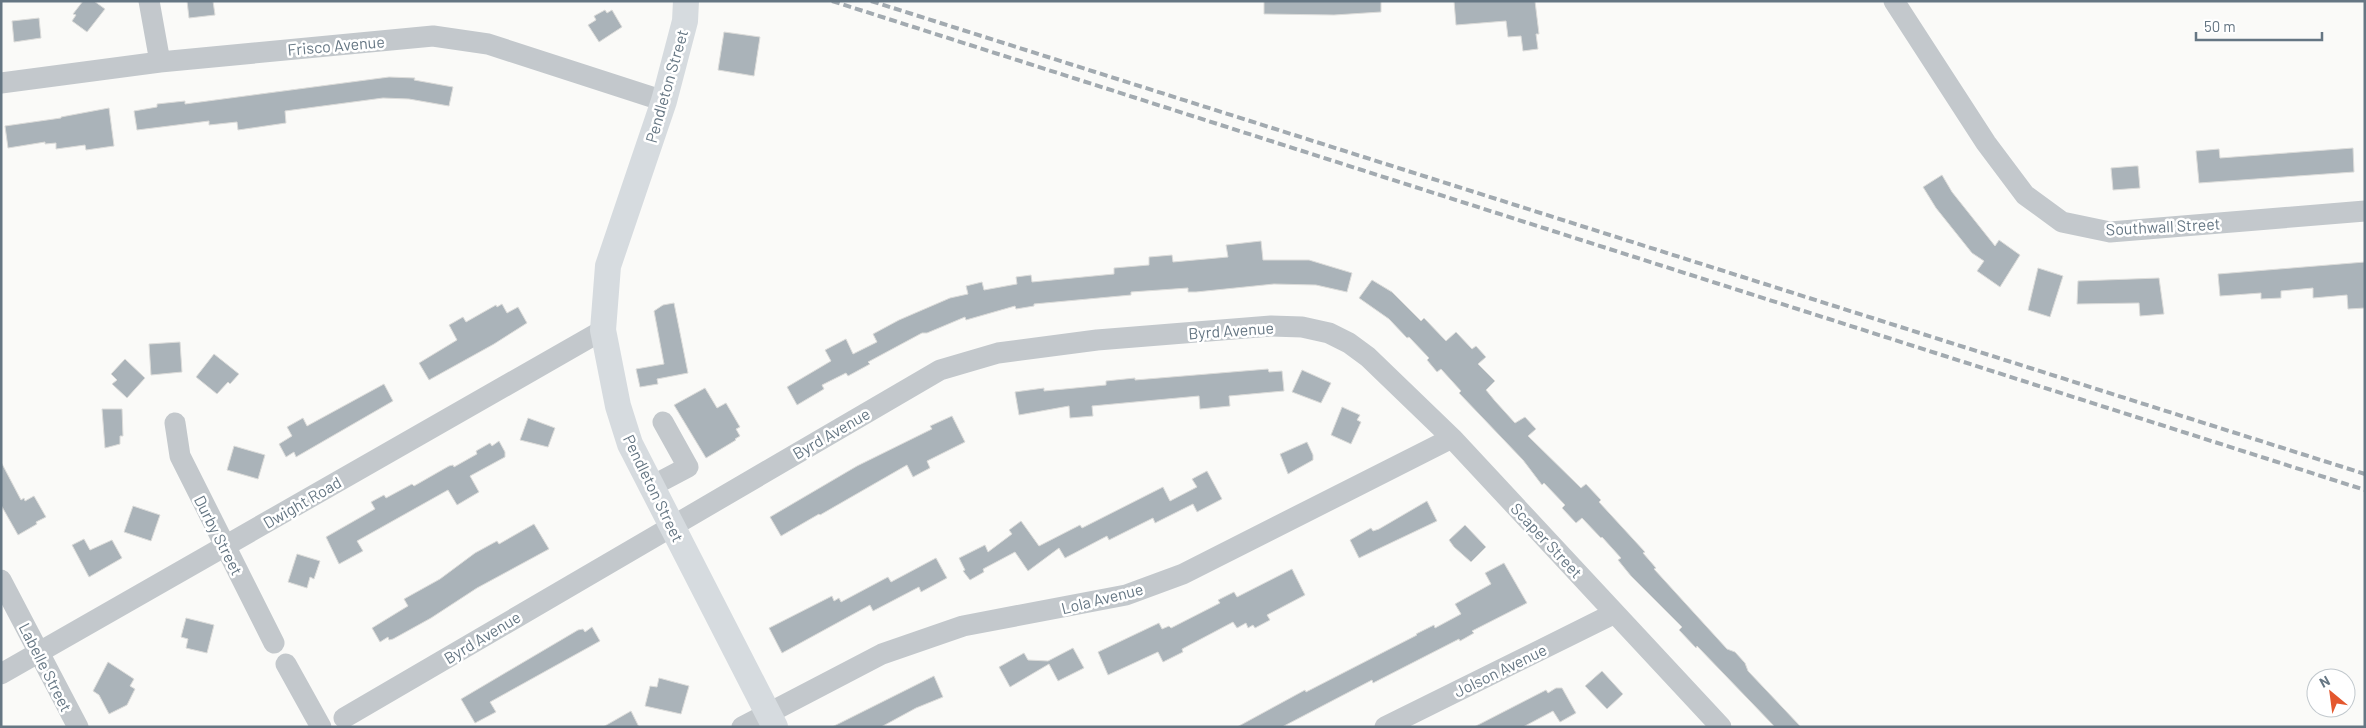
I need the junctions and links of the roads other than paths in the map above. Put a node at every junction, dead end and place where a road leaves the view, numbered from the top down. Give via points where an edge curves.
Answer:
1 (149, 1) edge
2 (686, 1) edge
3 (1894, 1) edge
4 (160, 62) junction
5 (1, 83) edge
6 (664, 101) junction
7 (2365, 211) edge
8 (603, 330) junction
9 (1368, 357) joint
10 (663, 422) dead end
11 (175, 423) dead end
12 (1452, 438) junction
13 (652, 486) junction
14 (672, 525) junction
15 (225, 546) junction
16 (1, 580) edge
17 (1615, 612) junction
18 (274, 643) dead end
19 (40, 653) junction
20 (286, 664) dead end
21 (1, 674) edge
22 (344, 718) dead end
23 (771, 719) edge
24 (78, 727) edge
25 (321, 727) edge
26 (742, 727) edge
27 (1385, 727) edge
28 (1721, 727) edge

1 - 4 street
2 - 6 main road, Pendleton Street via 685,21
3 - 7 street, Southwall Street via 1986,143 2025,195 2062,222 2110,232
4 - 5 street, Frisco Avenue
4 - 6 street, Frisco Avenue via 433,36 488,44
6 - 8 main road, Pendleton Street via 608,266
8 - 13 main road, Pendleton Street via 618,406 630,444
8 - 15 street, Dwight Road
9 - 12 street, Scaper Street
9 - 14 street, Byrd Avenue via 1329,333 1302,327 1271,326 1097,340 998,353 940,370
10 - 13 street via 688,467
11 - 15 street, Durby Street via 180,456
12 - 17 street, Scaper Street
12 - 23 street, Lola Avenue via 1183,574 1126,595 963,626 882,654
13 - 14 main road, Pendleton Street
14 - 22 street, Byrd Avenue
14 - 23 main road, Pendleton Street
15 - 18 street, Durby Street
15 - 19 street, Dwight Road
16 - 19 street, Labelle Street
17 - 27 street, Jolson Avenue
17 - 28 street, Scaper Street
19 - 21 street, Dwight Road
19 - 24 street, Labelle Street
20 - 25 street
23 - 26 street, Lola Avenue

